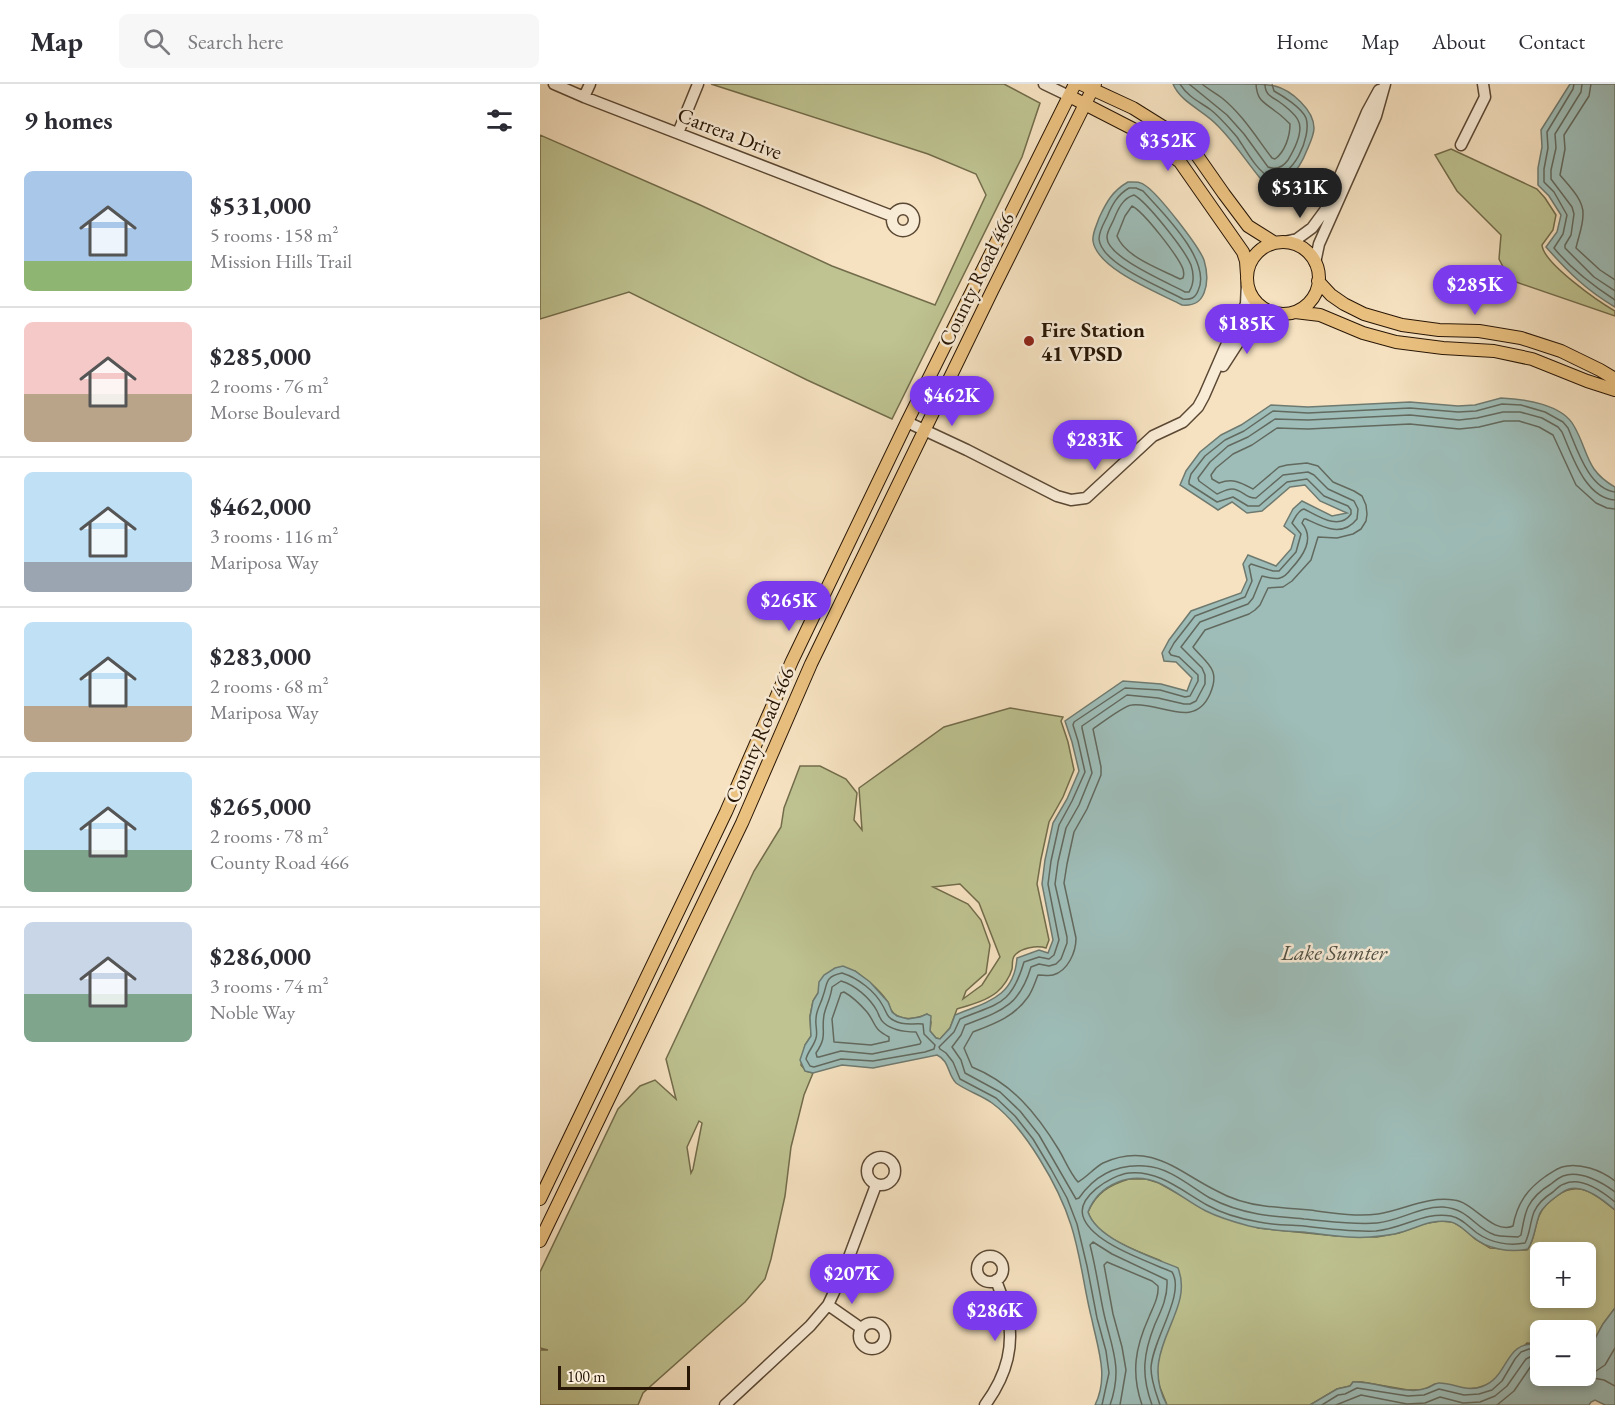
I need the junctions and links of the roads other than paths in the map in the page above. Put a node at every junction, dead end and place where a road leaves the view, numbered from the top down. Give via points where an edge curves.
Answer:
1 (555, 84) edge
2 (590, 84) edge
3 (698, 84) edge
4 (1044, 84) edge
5 (1075, 84) edge
6 (1383, 84) edge
7 (1478, 84) edge
8 (1483, 84) edge
9 (1090, 86) edge
10 (1069, 96) junction
11 (584, 97) junction
12 (1084, 104) junction
13 (678, 133) junction
14 (1461, 145) dead end
15 (892, 216) dead end
16 (1279, 243) junction
17 (1315, 263) junction
18 (1247, 279) junction
19 (1318, 281) junction
20 (1295, 312) junction
21 (1276, 313) junction
22 (1615, 379) edge
23 (1209, 386) junction
24 (1615, 390) edge
25 (907, 422) junction
26 (924, 430) junction
27 (876, 1185) dead end
28 (540, 1199) edge
29 (540, 1241) edge
30 (996, 1280) dead end
31 (828, 1305) junction
32 (861, 1328) dead end
33 (725, 1405) edge
34 (985, 1405) edge

1 - 11 street, Carrera Drive
2 - 11 street
3 - 13 street
4 - 10 street
5 - 10 main road, County Road 466
6 - 16 street via 1326,209 1312,228
6 - 17 street via 1376,116 1319,244
7 - 8 street
8 - 14 street via 1485,97
9 - 12 main road, County Road 466
9 - 16 main road via 1165,128 1196,154 1248,226
10 - 12 main road
10 - 25 main road, County Road 466
11 - 13 street, Carrera Drive
12 - 18 main road via 1144,135 1180,162 1242,252
12 - 26 main road, County Road 466
13 - 15 street, Carrera Drive
16 - 17 main road via 1295,244
16 - 18 main road via 1255,255
17 - 19 main road
18 - 21 main road via 1257,303
18 - 23 street via 1246,304
19 - 20 main road via 1311,300
19 - 22 main road via 1331,295 1364,315 1402,326 1521,338 1561,351
20 - 21 main road
20 - 24 main road via 1320,315 1396,342 1494,351 1532,359
21 - 23 street via 1245,332
23 - 26 street via 1184,422 1153,436 1093,493 1079,500 1057,496
25 - 26 street
25 - 28 main road, County Road 466 via 792,661 717,832
26 - 29 main road, County Road 466 via 811,664 719,872
27 - 31 street
30 - 34 street via 1008,1320 1009,1351 1002,1378
31 - 32 street
31 - 33 street

